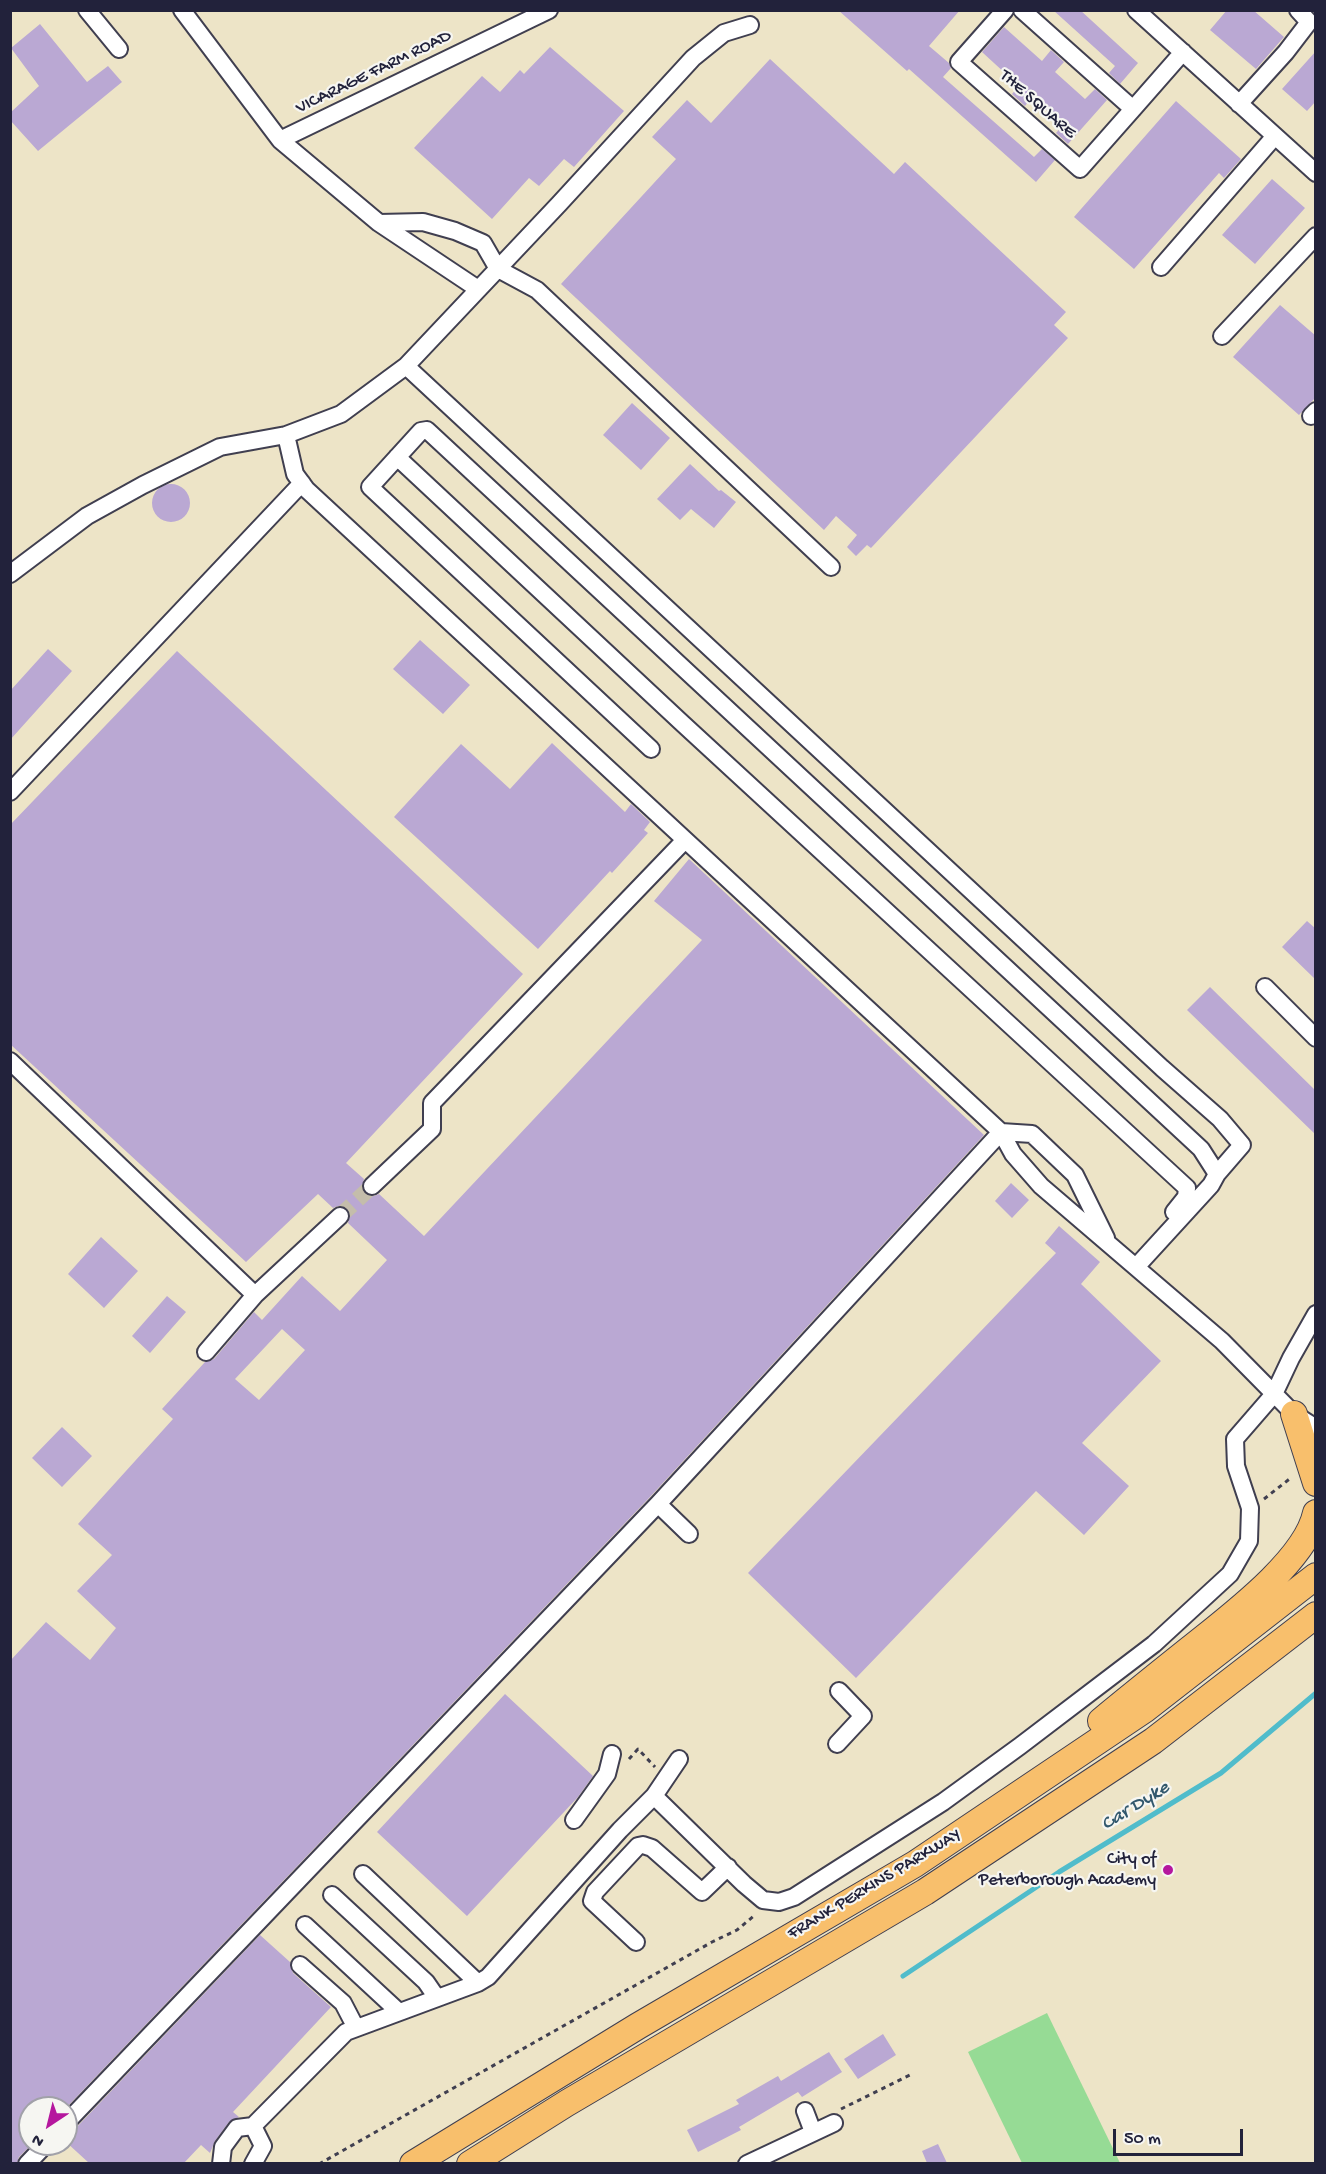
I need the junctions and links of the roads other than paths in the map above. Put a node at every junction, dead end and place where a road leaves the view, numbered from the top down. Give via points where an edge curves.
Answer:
1 (87, 10) edge
2 (182, 10) edge
3 (1005, 10) edge
4 (1022, 10) edge
5 (1136, 10) edge
6 (1298, 10) edge
7 (541, 12) edge
8 (750, 25) dead end
9 (119, 49) dead end
10 (1183, 52) junction
11 (1239, 104) junction
12 (1133, 109) junction
13 (1275, 136) junction
14 (280, 140) junction
15 (1316, 173) edge
16 (379, 223) junction
17 (1316, 236) edge
18 (1161, 267) dead end
19 (498, 269) junction
20 (478, 289) junction
21 (1222, 336) dead end
22 (406, 366) junction
23 (286, 435) junction
24 (397, 457) junction
25 (302, 483) junction
26 (831, 567) dead end
27 (10, 574) edge
28 (651, 749) dead end
29 (10, 792) edge
30 (685, 840) junction
31 (1265, 987) dead end
32 (1316, 1038) edge
33 (10, 1061) edge
34 (1001, 1132) junction
35 (1217, 1174) junction
36 (372, 1186) tunnel mouth
37 (340, 1215) tunnel mouth
38 (1176, 1224) junction
39 (1109, 1245) junction
40 (1136, 1267) junction
41 (255, 1295) junction
42 (1316, 1314) edge
43 (206, 1352) dead end
44 (1274, 1394) junction
45 (1294, 1414) junction
46 (1316, 1428) edge
47 (1304, 1480) edge
48 (658, 1504) junction
49 (1316, 1513) edge
50 (688, 1534) dead end
51 (1316, 1575) edge
52 (1316, 1615) edge
53 (839, 1691) dead end
54 (837, 1744) dead end
55 (612, 1754) dead end
56 (679, 1759) dead end
57 (654, 1796) junction
58 (574, 1820) dead end
59 (981, 1820) junction
60 (728, 1867) junction
61 (363, 1874) dead end
62 (332, 1895) dead end
63 (305, 1925) dead end
64 (636, 1942) dead end
65 (300, 1965) dead end
66 (478, 1983) junction
67 (437, 1998) junction
68 (399, 2012) junction
69 (356, 2028) junction
70 (78, 2110) edge
71 (805, 2111) dead end
72 (834, 2122) road end
73 (253, 2126) junction
74 (813, 2132) junction
75 (435, 2150) junction
76 (221, 2163) edge
77 (253, 2163) edge
78 (408, 2163) edge
79 (413, 2163) edge
80 (470, 2163) edge
81 (747, 2163) edge

1 - 9 street
2 - 14 street
3 - 12 street, THE SQUARE via 959,62 1080,169
4 - 12 street
5 - 10 street
6 - 11 street via 1309,22
7 - 14 street, VICARAGE FARM ROAD
8 - 19 street via 724,33 693,58
10 - 11 street
10 - 12 street, THE SQUARE
11 - 13 street
13 - 15 street
13 - 18 street
14 - 16 street
16 - 19 street via 423,222 455,231 483,243
16 - 20 street
17 - 21 street
19 - 20 street
19 - 26 street via 537,290
20 - 22 street
22 - 23 street via 341,414
22 - 35 street via 1220,1119 1242,1145
23 - 25 street via 295,474
23 - 27 street via 220,447 143,485 87,516
24 - 28 street via 370,487
24 - 35 street via 421,431 428,430 1201,1149
24 - 38 street via 1187,1188 1186,1197 1174,1212
25 - 29 street
25 - 30 street
30 - 34 street
30 - 36 street via 432,1103 432,1129
31 - 32 street
33 - 41 street
34 - 39 street via 1013,1154 1041,1186
34 - 39 street via 1032,1134 1076,1175
34 - 48 street
35 - 38 street
37 - 41 street
38 - 40 street
39 - 40 street
40 - 44 street via 1222,1341
41 - 43 street
42 - 44 street
44 - 45 street
44 - 60 street via 1235,1439 1236,1466 1250,1508 1249,1541 1230,1574 1154,1644 943,1802 794,1897 779,1902 763,1900
45 - 46 street
45 - 47 highway
48 - 50 street
48 - 70 street
49 - 59 highway via 1300,1546 1267,1584
51 - 59 highway, FRANK PERKINS PARKWAY via 1144,1710
52 - 80 highway, FRANK PERKINS PARKWAY via 1153,1741 934,1885
53 - 54 street via 863,1716
55 - 58 street via 607,1774
56 - 57 street
57 - 60 street
57 - 66 street via 508,1956
59 - 75 highway, FRANK PERKINS PARKWAY via 915,1864
60 - 64 street via 702,1892 652,1848 638,1846 595,1892 592,1901
61 - 66 street
62 - 67 street via 426,1982
63 - 68 street
65 - 69 street via 343,2003
66 - 67 street
67 - 68 street
68 - 69 street
69 - 73 street via 346,2032
71 - 74 street
72 - 74 street
73 - 76 street via 237,2128 223,2147
73 - 77 street via 263,2146
74 - 81 street
75 - 78 highway
75 - 79 highway, FRANK PERKINS PARKWAY

